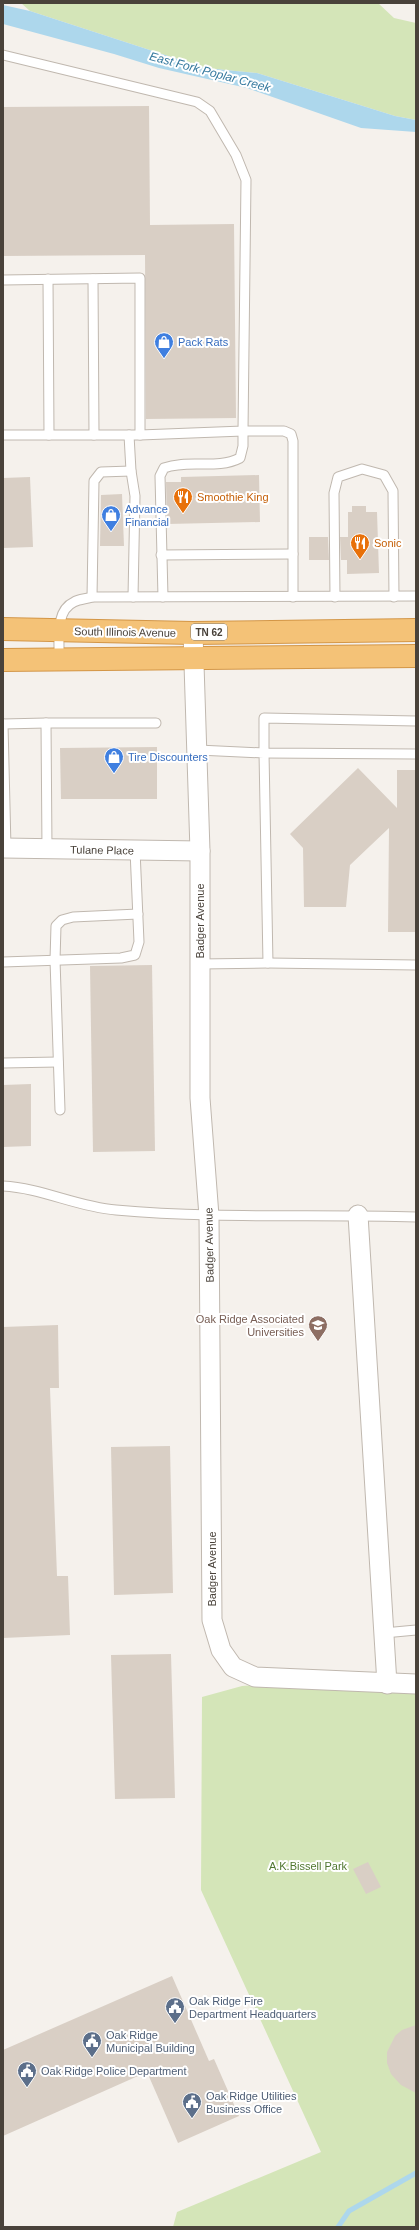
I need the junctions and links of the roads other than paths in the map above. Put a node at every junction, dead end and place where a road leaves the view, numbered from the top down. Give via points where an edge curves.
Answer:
1 (3, 55) edge
2 (48, 279) junction
3 (93, 279) junction
4 (3, 280) edge
5 (243, 431) junction
6 (3, 435) edge
7 (94, 435) junction
8 (129, 435) junction
9 (140, 435) junction
10 (49, 436) junction
11 (131, 471) junction
12 (293, 554) junction
13 (161, 555) junction
14 (293, 596) junction
15 (416, 596) edge
16 (92, 597) junction
17 (133, 597) junction
18 (163, 597) junction
19 (335, 597) junction
20 (394, 597) junction
21 (3, 629) edge
22 (60, 630) junction
23 (416, 630) edge
24 (193, 633) junction
25 (416, 656) edge
26 (194, 659) junction
27 (3, 660) edge
28 (59, 660) junction
29 (416, 720) edge
30 (46, 723) junction
31 (156, 723) dead end
32 (3, 724) edge
33 (198, 750) junction
34 (264, 753) junction
35 (416, 754) edge
36 (4, 848) edge
37 (47, 849) junction
38 (135, 850) junction
39 (200, 851) junction
40 (138, 914) junction
41 (55, 960) junction
42 (3, 962) edge
43 (268, 963) junction
44 (200, 964) junction
45 (416, 965) edge
46 (58, 1062) junction
47 (3, 1063) edge
48 (60, 1110) dead end
49 (3, 1186) edge
50 (209, 1216) junction
51 (358, 1216) junction
52 (416, 1217) edge
53 (416, 1630) edge
54 (384, 1633) junction
55 (387, 1684) junction
56 (416, 1684) edge

1 - 5 lane via 197,102 210,111 236,155 246,180
2 - 3 lane
2 - 4 lane
2 - 10 lane
3 - 7 lane
3 - 9 lane via 140,278
5 - 9 lane
5 - 12 lane via 284,431 291,434
5 - 13 lane via 240,458 230,463 174,464 164,468 160,476
6 - 10 lane
7 - 8 lane
7 - 10 lane
8 - 9 lane
8 - 11 lane
11 - 16 lane via 101,472 94,481
11 - 17 lane via 136,496
12 - 13 lane
12 - 14 lane
13 - 18 lane
14 - 18 lane
14 - 19 lane
15 - 20 lane
16 - 17 lane
16 - 22 lane via 73,602 64,611 60,619
17 - 18 lane
19 - 20 lane
19 - 20 lane via 334,493 338,477 362,469 384,475 393,491
21 - 22 highway, South Illinois Avenue / TN 62
22 - 24 highway, South Illinois Avenue / TN 62
22 - 28 lane
23 - 24 highway, South Illinois Avenue / TN 62
24 - 26 street, Badger Avenue
25 - 26 highway
26 - 28 highway
26 - 33 street, Badger Avenue
27 - 28 highway
29 - 34 lane via 264,718
30 - 31 lane
30 - 32 lane
30 - 37 lane
32 - 36 lane
33 - 34 lane
33 - 39 street, Badger Avenue
34 - 35 lane
34 - 43 lane
36 - 37 street, Tulane Place
37 - 38 street, Tulane Place
38 - 39 street, Tulane Place
38 - 40 lane
39 - 44 street, Badger Avenue
40 - 41 lane via 62,920 56,926
40 - 41 lane via 138,942 135,955 121,958
41 - 42 lane
41 - 46 lane
43 - 44 lane
43 - 45 lane
44 - 50 street, Badger Avenue via 200,1098
46 - 47 lane
46 - 48 lane
49 - 50 lane via 22,1188 114,1210
50 - 51 lane
50 - 55 street, Badger Avenue via 212,1620 221,1650 233,1667 255,1677
51 - 52 lane
51 - 54 street
53 - 54 lane
54 - 55 street
55 - 56 street, Badger Avenue

